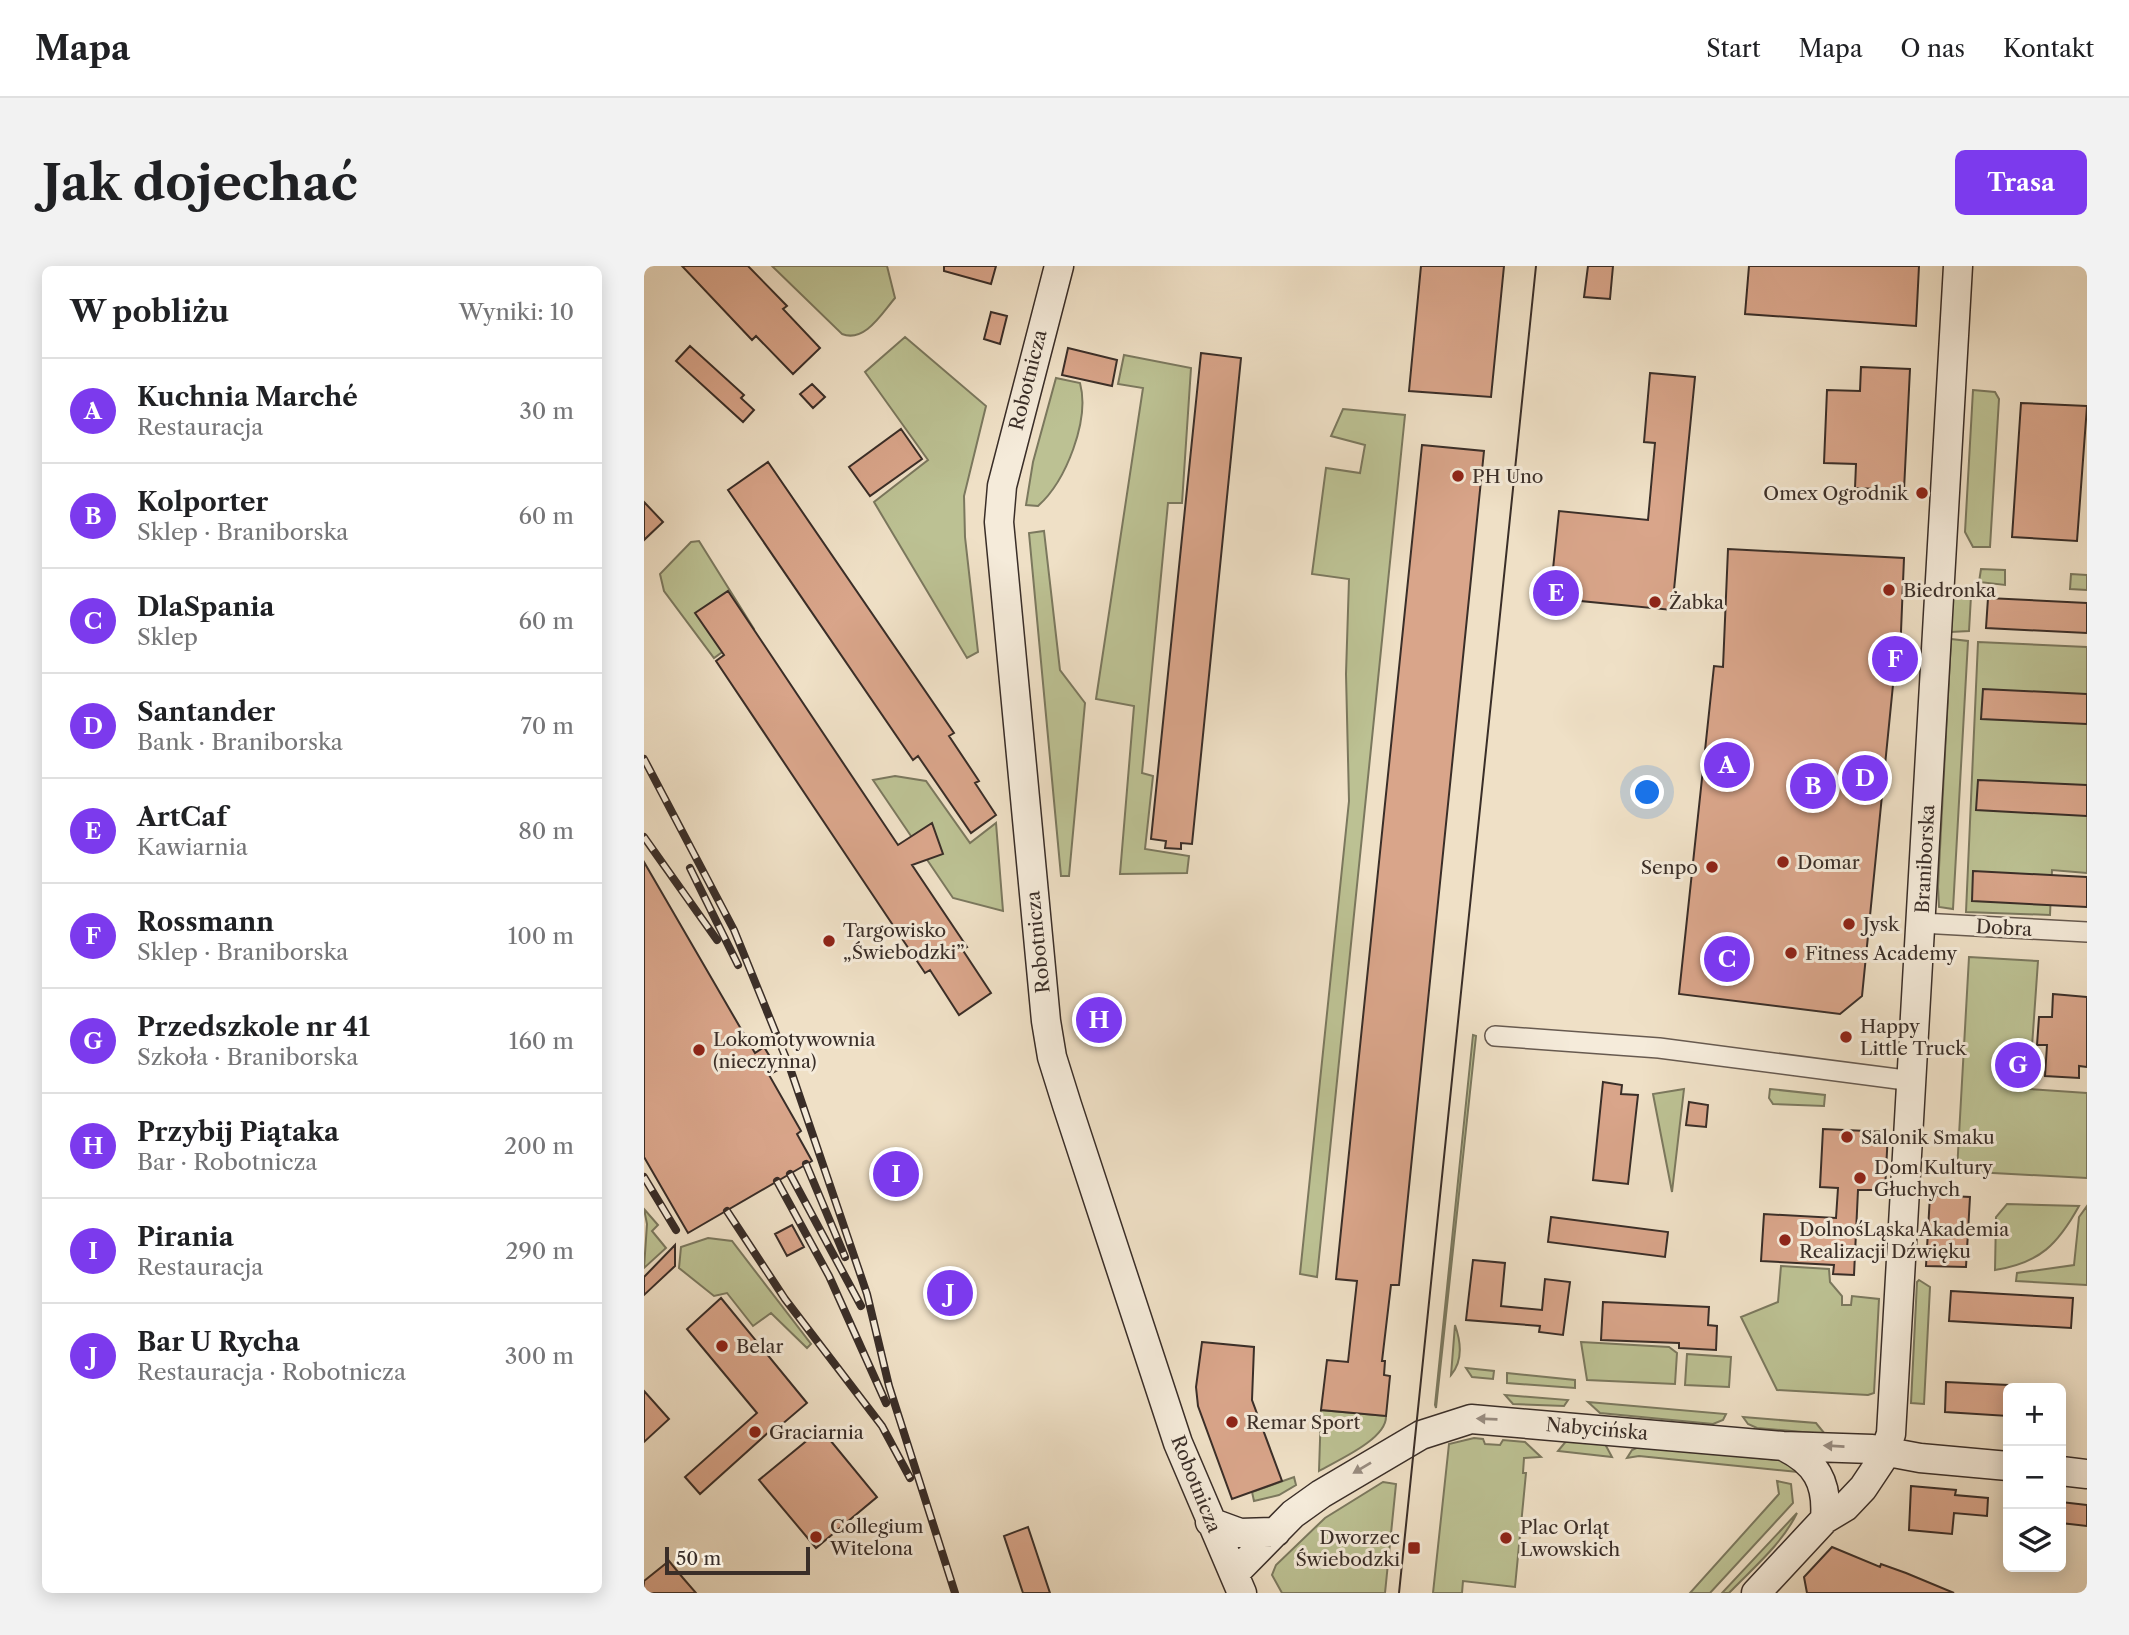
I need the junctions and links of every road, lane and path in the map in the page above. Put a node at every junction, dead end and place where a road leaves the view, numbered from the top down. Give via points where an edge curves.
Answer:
1 (1059, 266) edge
2 (1958, 266) edge
3 (1921, 923) junction
4 (2087, 932) edge
5 (1495, 1036) dead end
6 (1913, 1081) junction
7 (1783, 1446) junction
8 (1886, 1452) junction
9 (2003, 1466) edge
10 (2066, 1472) edge
11 (2087, 1474) edge
12 (1825, 1519) junction
13 (1210, 1522) junction
14 (1276, 1532) junction
15 (1238, 1584) edge
16 (1765, 1590) edge

1 - 13 street, Robotnicza via 1002,486 999,522 1046,1021 1052,1057 1118,1264 1178,1443
2 - 3 street, Braniborska
3 - 4 street, Dobra
3 - 6 street, Braniborska
5 - 6 street via 1648,1046
6 - 8 street, Braniborska via 1896,1386
8 -> 7 street, Nabycińska
7 - 12 street via 1811,1462 1818,1473 1826,1498
7 -> 14 street, Nabycińska via 1488,1419 1457,1421 1421,1434 1352,1474 1293,1514
8 - 9 street, Nabycińska
8 - 12 street via 1863,1488
10 - 11 street
12 - 16 street
13 - 14 street via 1240,1533
13 - 15 street, Robotnicza
14 - 15 street, Nabycińska

